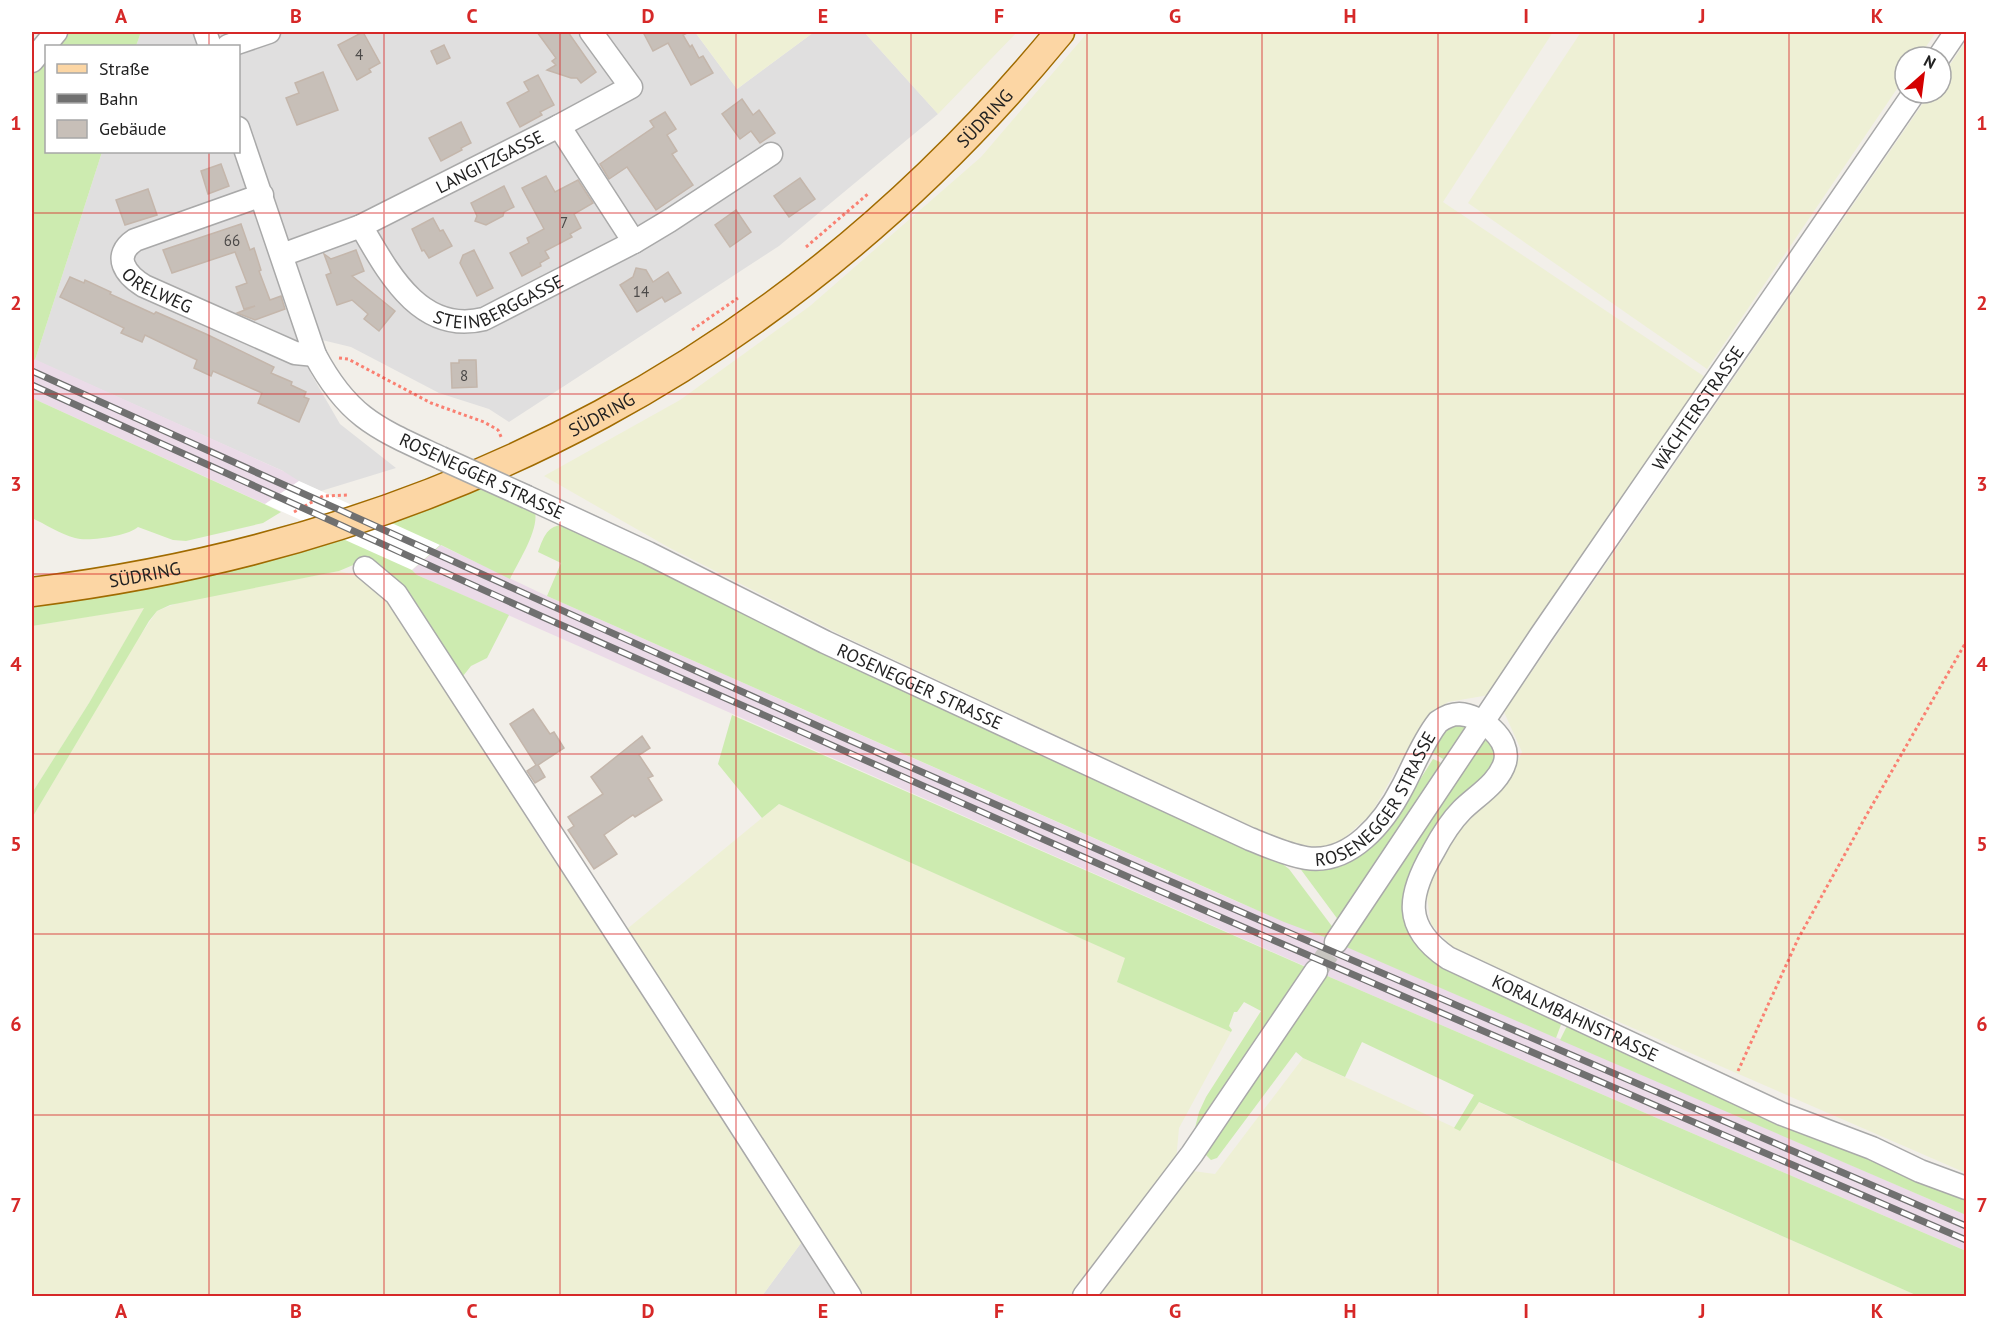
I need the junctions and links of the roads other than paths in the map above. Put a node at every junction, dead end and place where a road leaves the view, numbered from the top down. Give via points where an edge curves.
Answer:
1 (56, 32) edge
2 (269, 32) edge
3 (591, 32) edge
4 (1060, 32) edge
5 (1956, 32) edge
6 (45, 45) edge
7 (45, 45) edge
8 (231, 45) edge
9 (1947, 45) edge
10 (32, 61) edge
11 (1906, 105) edge
12 (559, 126) junction
13 (240, 134) edge
14 (771, 154) dead end
15 (262, 195) junction
16 (361, 226) junction
17 (634, 242) junction
18 (282, 255) junction
19 (315, 355) junction
20 (365, 568) dead end
21 (32, 592) edge
22 (1483, 723) junction
23 (1336, 942) tunnel mouth
24 (1316, 971) tunnel mouth
25 (1966, 1188) edge
26 (849, 1296) edge
27 (1084, 1296) edge

1 - 6 street
2 - 8 street
3 - 12 street, LANGITZGASSE via 631,87
4 - 21 main road, SÜDRING via 985,120 866,233 743,328 625,402 496,467 386,511 189,566
5 - 9 street
7 - 10 street
11 - 22 street, WÄCHTERSTRASSE
12 - 16 street, LANGITZGASSE
12 - 17 street
13 - 15 street, ROSENEGGER STRASSE
14 - 17 street, STEINBERGGASSE
15 - 18 street, ROSENEGGER STRASSE
15 - 19 street, ORELWEG via 135,240 124,253 124,266 144,286 295,353
16 - 17 street, STEINBERGGASSE via 391,277 412,300 440,317 470,323
16 - 18 street, LANGITZGASSE
18 - 19 street, ROSENEGGER STRASSE
19 - 22 street, ROSENEGGER STRASSE, bridge via 337,392 377,427 648,553 942,697 1297,856 1333,856 1363,839 1393,803 1433,728 1445,717 1461,714
20 - 26 street via 396,594
22 - 23 street
22 - 25 street, KORALMBAHNSTRASSE via 1499,737 1505,762 1493,781 1454,819 1420,875 1413,905 1416,924 1428,942 1449,958 1730,1089
24 - 27 street via 1192,1154

